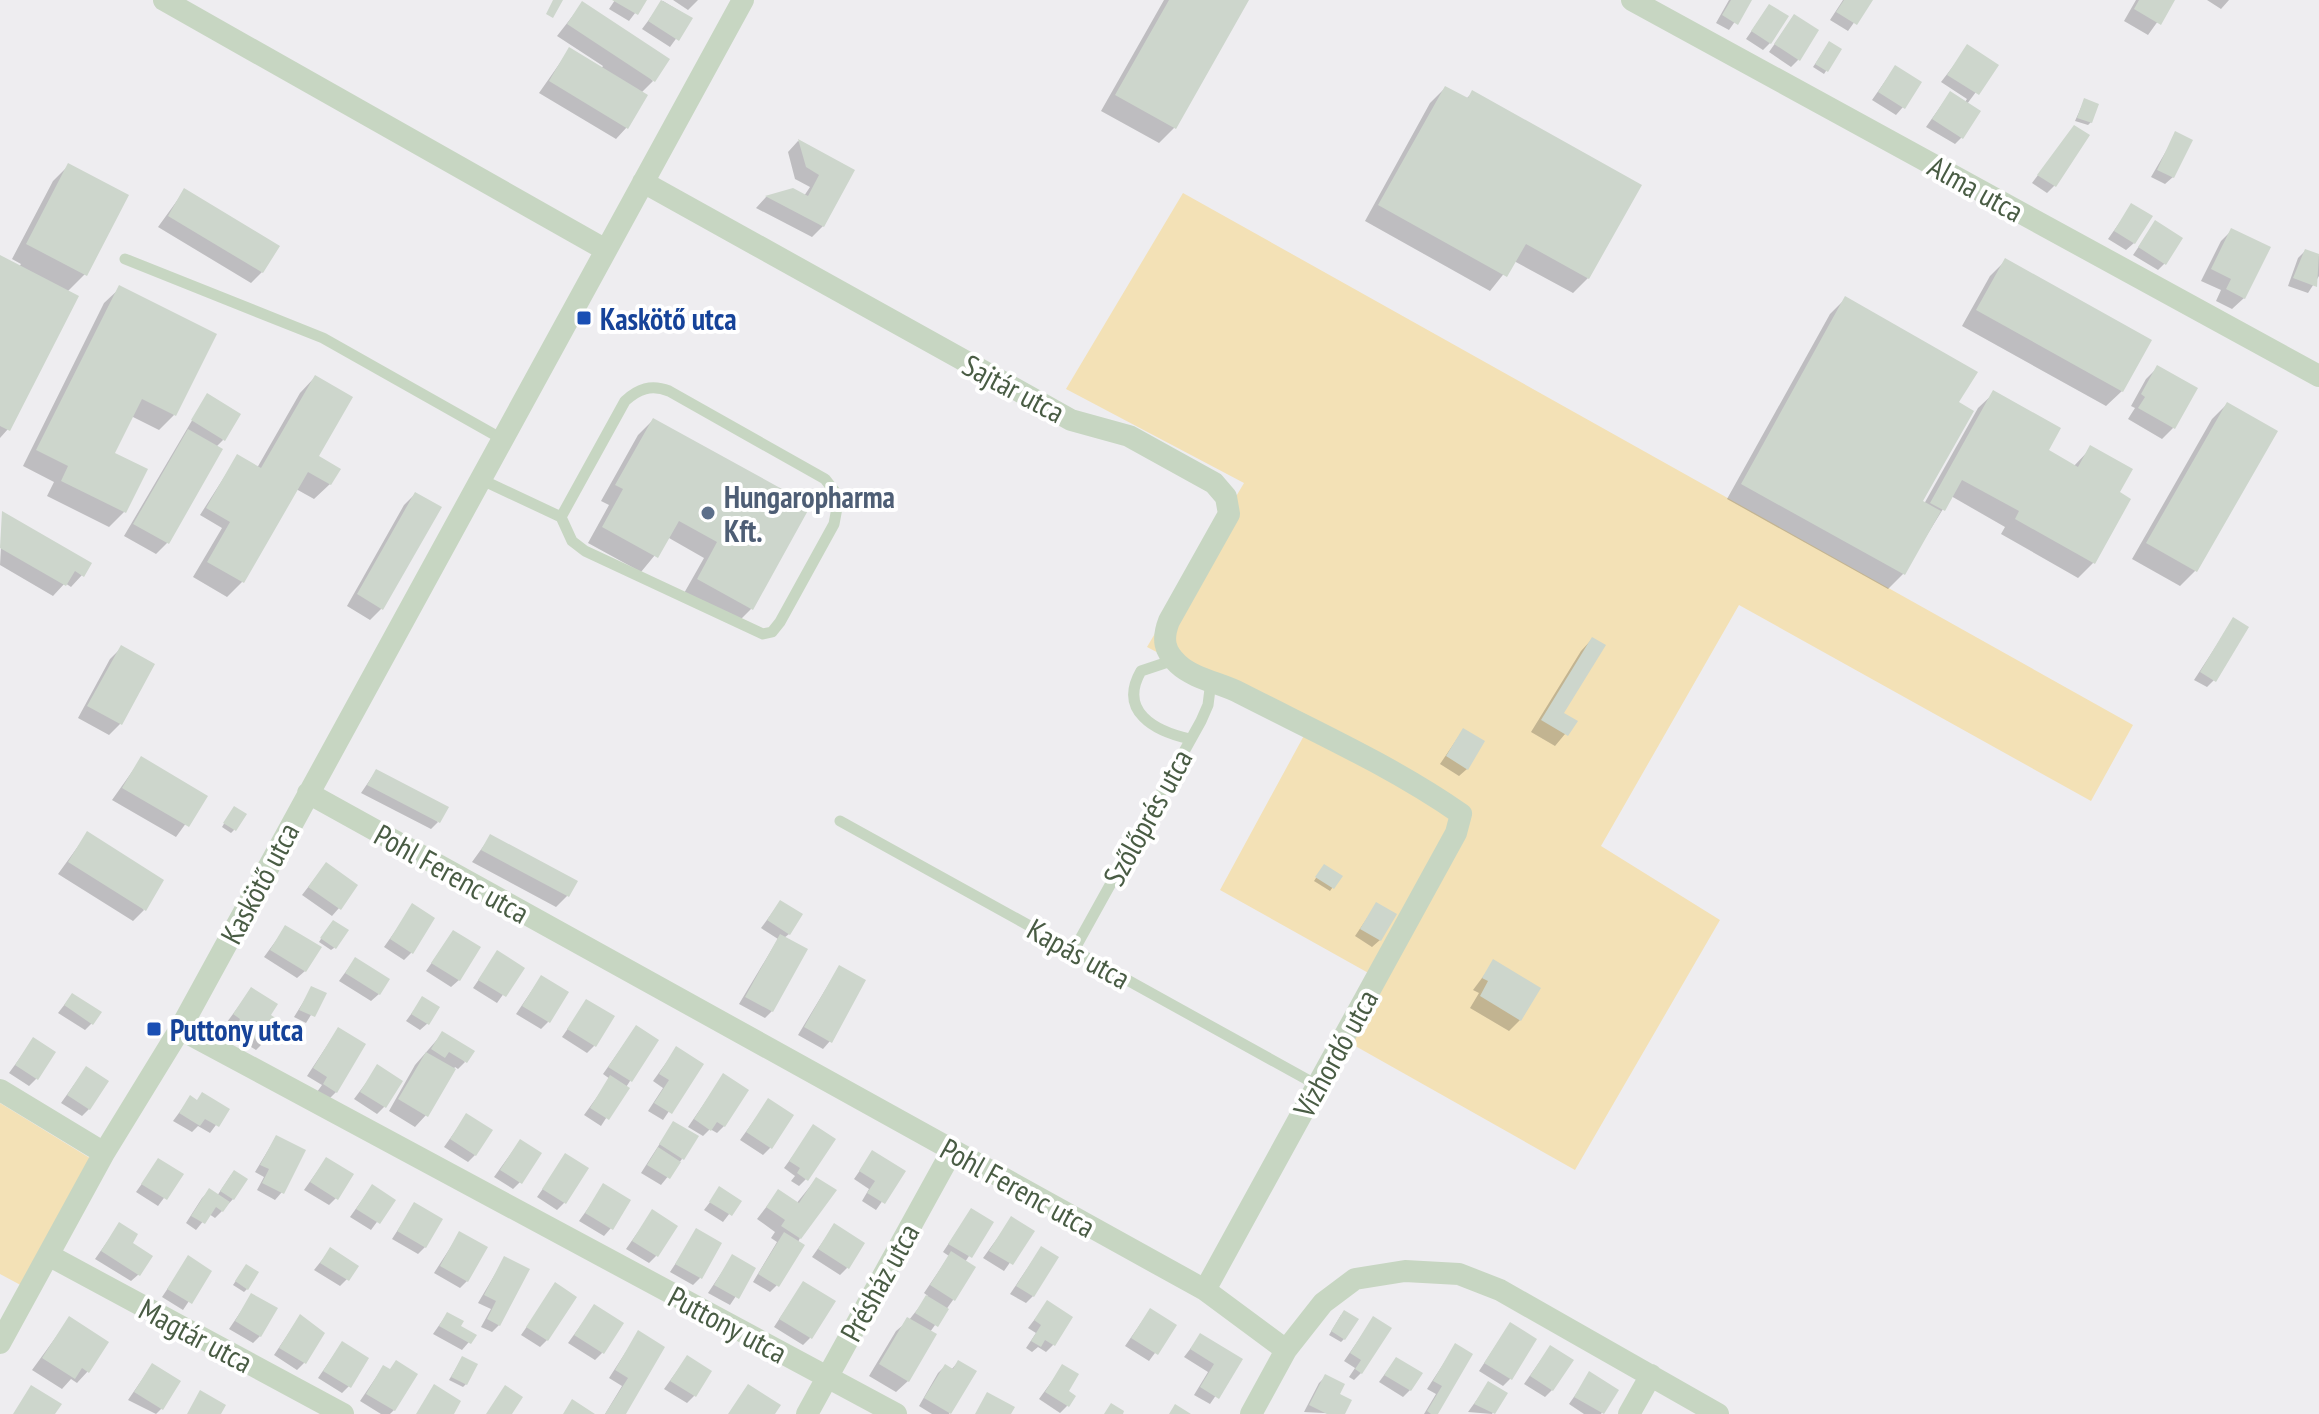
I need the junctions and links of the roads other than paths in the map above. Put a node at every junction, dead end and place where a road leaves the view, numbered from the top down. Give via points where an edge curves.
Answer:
1 (164, 0) edge
2 (743, 0) edge
3 (1632, 0) edge
4 (643, 182) junction
5 (606, 250) junction
6 (125, 259) dead end
7 (2319, 376) edge
8 (502, 439) junction
9 (480, 479) junction
10 (561, 517) junction
11 (1174, 660) junction
12 (1211, 681) junction
13 (1190, 739) junction
14 (308, 793) junction
15 (840, 821) dead end
16 (1074, 950) junction
17 (180, 1029) junction
18 (1317, 1085) junction
19 (0, 1090) edge
20 (952, 1151) junction
21 (104, 1153) junction
22 (50, 1256) junction
23 (1205, 1290) junction
24 (0, 1343) edge
25 (1286, 1350) junction
26 (1651, 1375) junction
27 (827, 1377) junction
28 (343, 1414) edge
29 (807, 1414) edge
30 (896, 1414) edge
31 (1251, 1414) edge
32 (1629, 1414) edge
33 (1718, 1414) edge

1 - 5 street
2 - 4 street, Kaskötő utca
3 - 7 street, Alma utca
4 - 5 street, Kaskötő utca
4 - 11 street, Sajtár utca via 1060,414 1129,436 1214,483 1226,497 1229,514 1163,636
5 - 8 street, Kaskötő utca
6 - 8 lane via 323,338
8 - 9 street, Kaskötő utca
9 - 10 lane
9 - 14 street, Kaskötő utca
10 - 10 lane via 572,541 585,551 763,634 780,622 834,524 839,497 825,479 669,391 653,387 642,388 625,401
11 - 12 street
11 - 13 lane via 1141,671 1132,700 1156,726
12 - 13 lane, Szőlőprés utca via 1208,705
12 - 18 street, Vízhordó utca via 1461,814 1456,833
13 - 16 lane, Szőlőprés utca
14 - 17 street, Kaskötő utca
14 - 20 street, Pohl Ferenc utca
15 - 16 lane, Kapás utca
16 - 18 lane, Kapás utca
17 - 21 street, Kaskötő utca
17 - 27 street, Puttony utca
18 - 23 street, Vízhordó utca
19 - 21 street
20 - 23 street, Pohl Ferenc utca
20 - 27 street, Présház utca
21 - 22 street, Kaskötő utca
22 - 24 street, Kaskötő utca
22 - 28 street, Magtár utca
23 - 25 street, Pohl Ferenc utca
25 - 26 street via 1323,1303 1355,1279 1405,1271 1459,1274 1500,1290
25 - 31 street
26 - 32 street
26 - 33 street
27 - 29 street, Présház utca
27 - 30 street, Puttony utca

